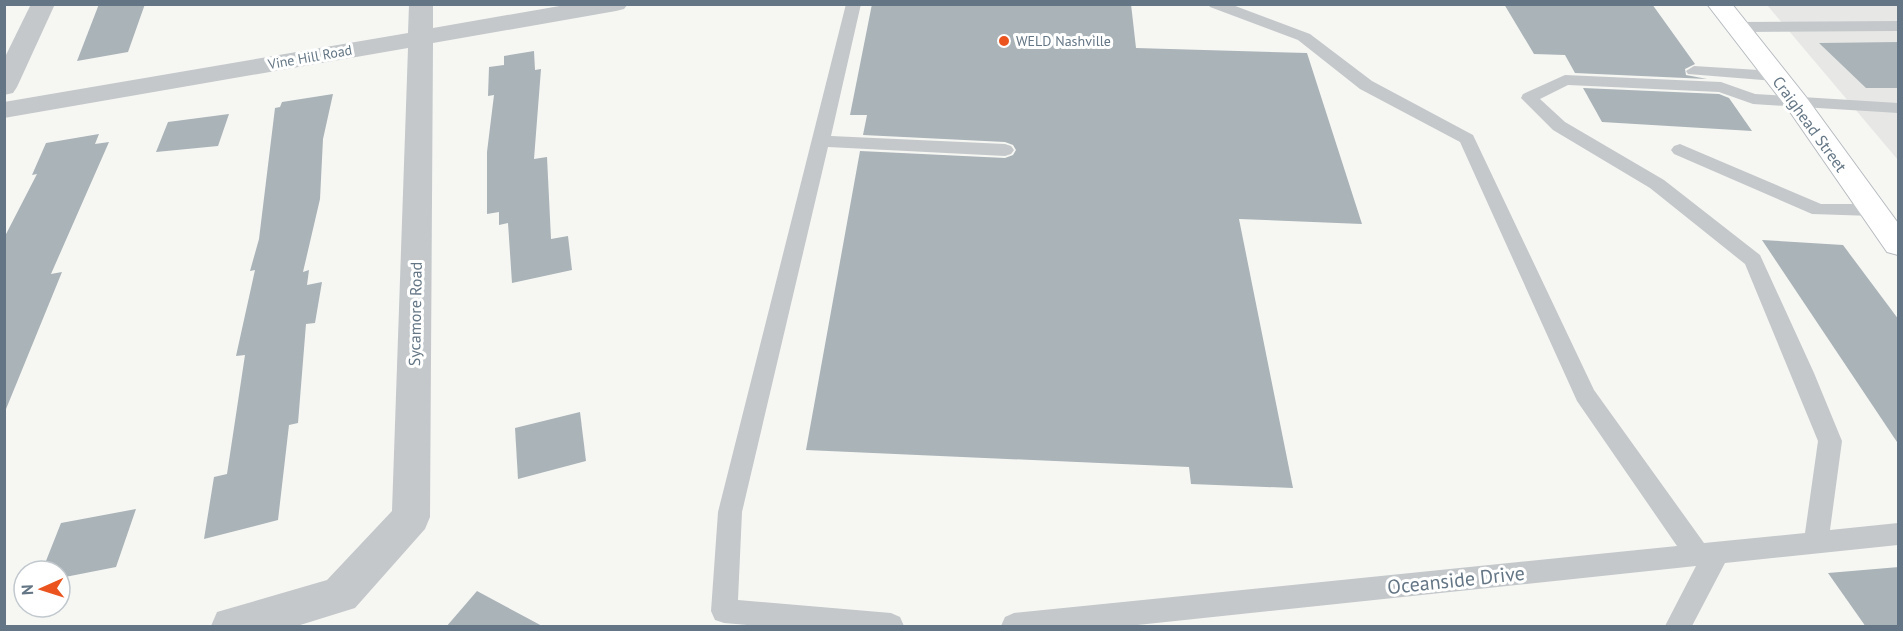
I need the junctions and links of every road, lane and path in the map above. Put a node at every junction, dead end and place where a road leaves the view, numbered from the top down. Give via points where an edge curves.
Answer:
1 (43, 4) edge
2 (421, 4) edge
3 (616, 4) edge
4 (854, 4) edge
5 (1215, 4) edge
6 (1719, 4) edge
7 (1899, 26) edge
8 (1737, 27) junction
9 (421, 38) junction
10 (1694, 71) dead end
11 (1776, 76) junction
12 (4, 87) edge
13 (1797, 103) junction
14 (4, 110) edge
15 (1897, 110) edge
16 (821, 141) junction
17 (1005, 150) dead end
18 (1680, 150) dead end
19 (1872, 210) junction
20 (1899, 245) edge
21 (1899, 534) edge
22 (1816, 543) junction
23 (1707, 554) junction
24 (231, 627) edge
25 (891, 627) edge
26 (1014, 627) edge
27 (1678, 627) edge

1 - 12 street
2 - 9 street, Sycamore Road
3 - 9 street, Vine Hill Road
4 - 16 lane
5 - 23 lane via 1304,37 1366,85 1467,139 1586,395
6 - 8 street, Craighead Street
7 - 8 lane
8 - 11 street, Craighead Street
9 - 14 street, Vine Hill Road
9 - 24 street, Sycamore Road via 411,517 340,595
10 - 11 lane
11 - 13 street, Craighead Street
13 - 15 lane
13 - 19 street, Craighead Street
13 - 22 lane via 1753,99 1721,87 1565,80 1529,98 1558,126 1657,184 1753,260 1830,441
16 - 17 lane
16 - 25 lane via 730,512 724,611
18 - 19 lane via 1819,210
19 - 20 street, Craighead Street
21 - 22 lane, Oceanside Drive
22 - 23 lane, Oceanside Drive
23 - 26 lane, Oceanside Drive
23 - 27 lane

